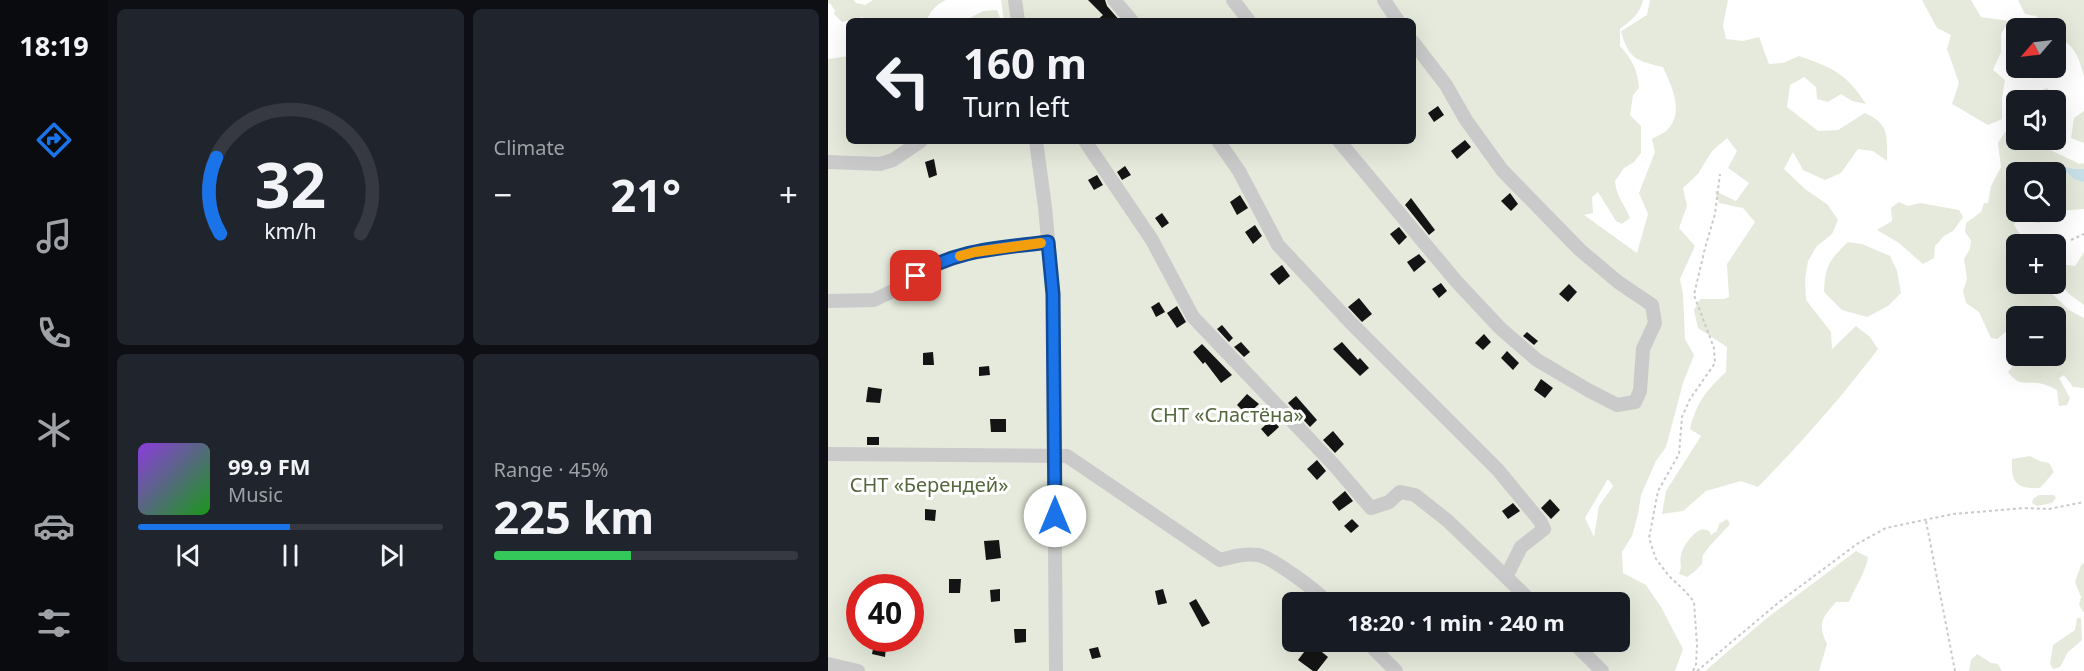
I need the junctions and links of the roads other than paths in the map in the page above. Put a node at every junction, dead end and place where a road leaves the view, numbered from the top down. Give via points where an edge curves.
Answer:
1 (1015, 0) edge
2 (1114, 0) edge
3 (1233, 0) edge
4 (1384, 0) edge
5 (1018, 18) edge
6 (1129, 18) edge
7 (1247, 18) edge
8 (1396, 18) edge
9 (1416, 46) edge
10 (917, 144) edge
11 (1035, 144) edge
12 (1087, 144) edge
13 (1220, 144) edge
14 (1342, 144) edge
15 (828, 162) edge
16 (1048, 242) junction
17 (828, 301) edge
18 (828, 454) edge
19 (1054, 456) junction
20 (1506, 577) junction
21 (1317, 592) edge
22 (1522, 592) edge
23 (1377, 652) edge
24 (1583, 652) edge
25 (828, 664) edge
26 (858, 671) edge
27 (1056, 671) edge
28 (1396, 671) edge
29 (1602, 671) edge

1 - 5 street
2 - 6 street
3 - 7 street
4 - 8 street
9 - 14 street via 1502,170 1580,250 1652,305 1655,323 1643,349 1640,391 1635,402 1617,405 1588,390 1537,360 1500,328
10 - 15 street via 880,164
11 - 16 street
12 - 20 street via 1152,240 1193,317 1371,508 1389,502 1400,492 1415,495
13 - 20 street via 1278,245 1498,470 1540,521 1544,528 1521,547
16 - 17 street via 975,252 931,266 874,300
16 - 19 street via 1053,294
18 - 19 street
19 - 21 street via 1067,456 1220,560 1241,554 1260,555
19 - 27 street
20 - 22 street
23 - 28 street
24 - 29 street
25 - 26 street

